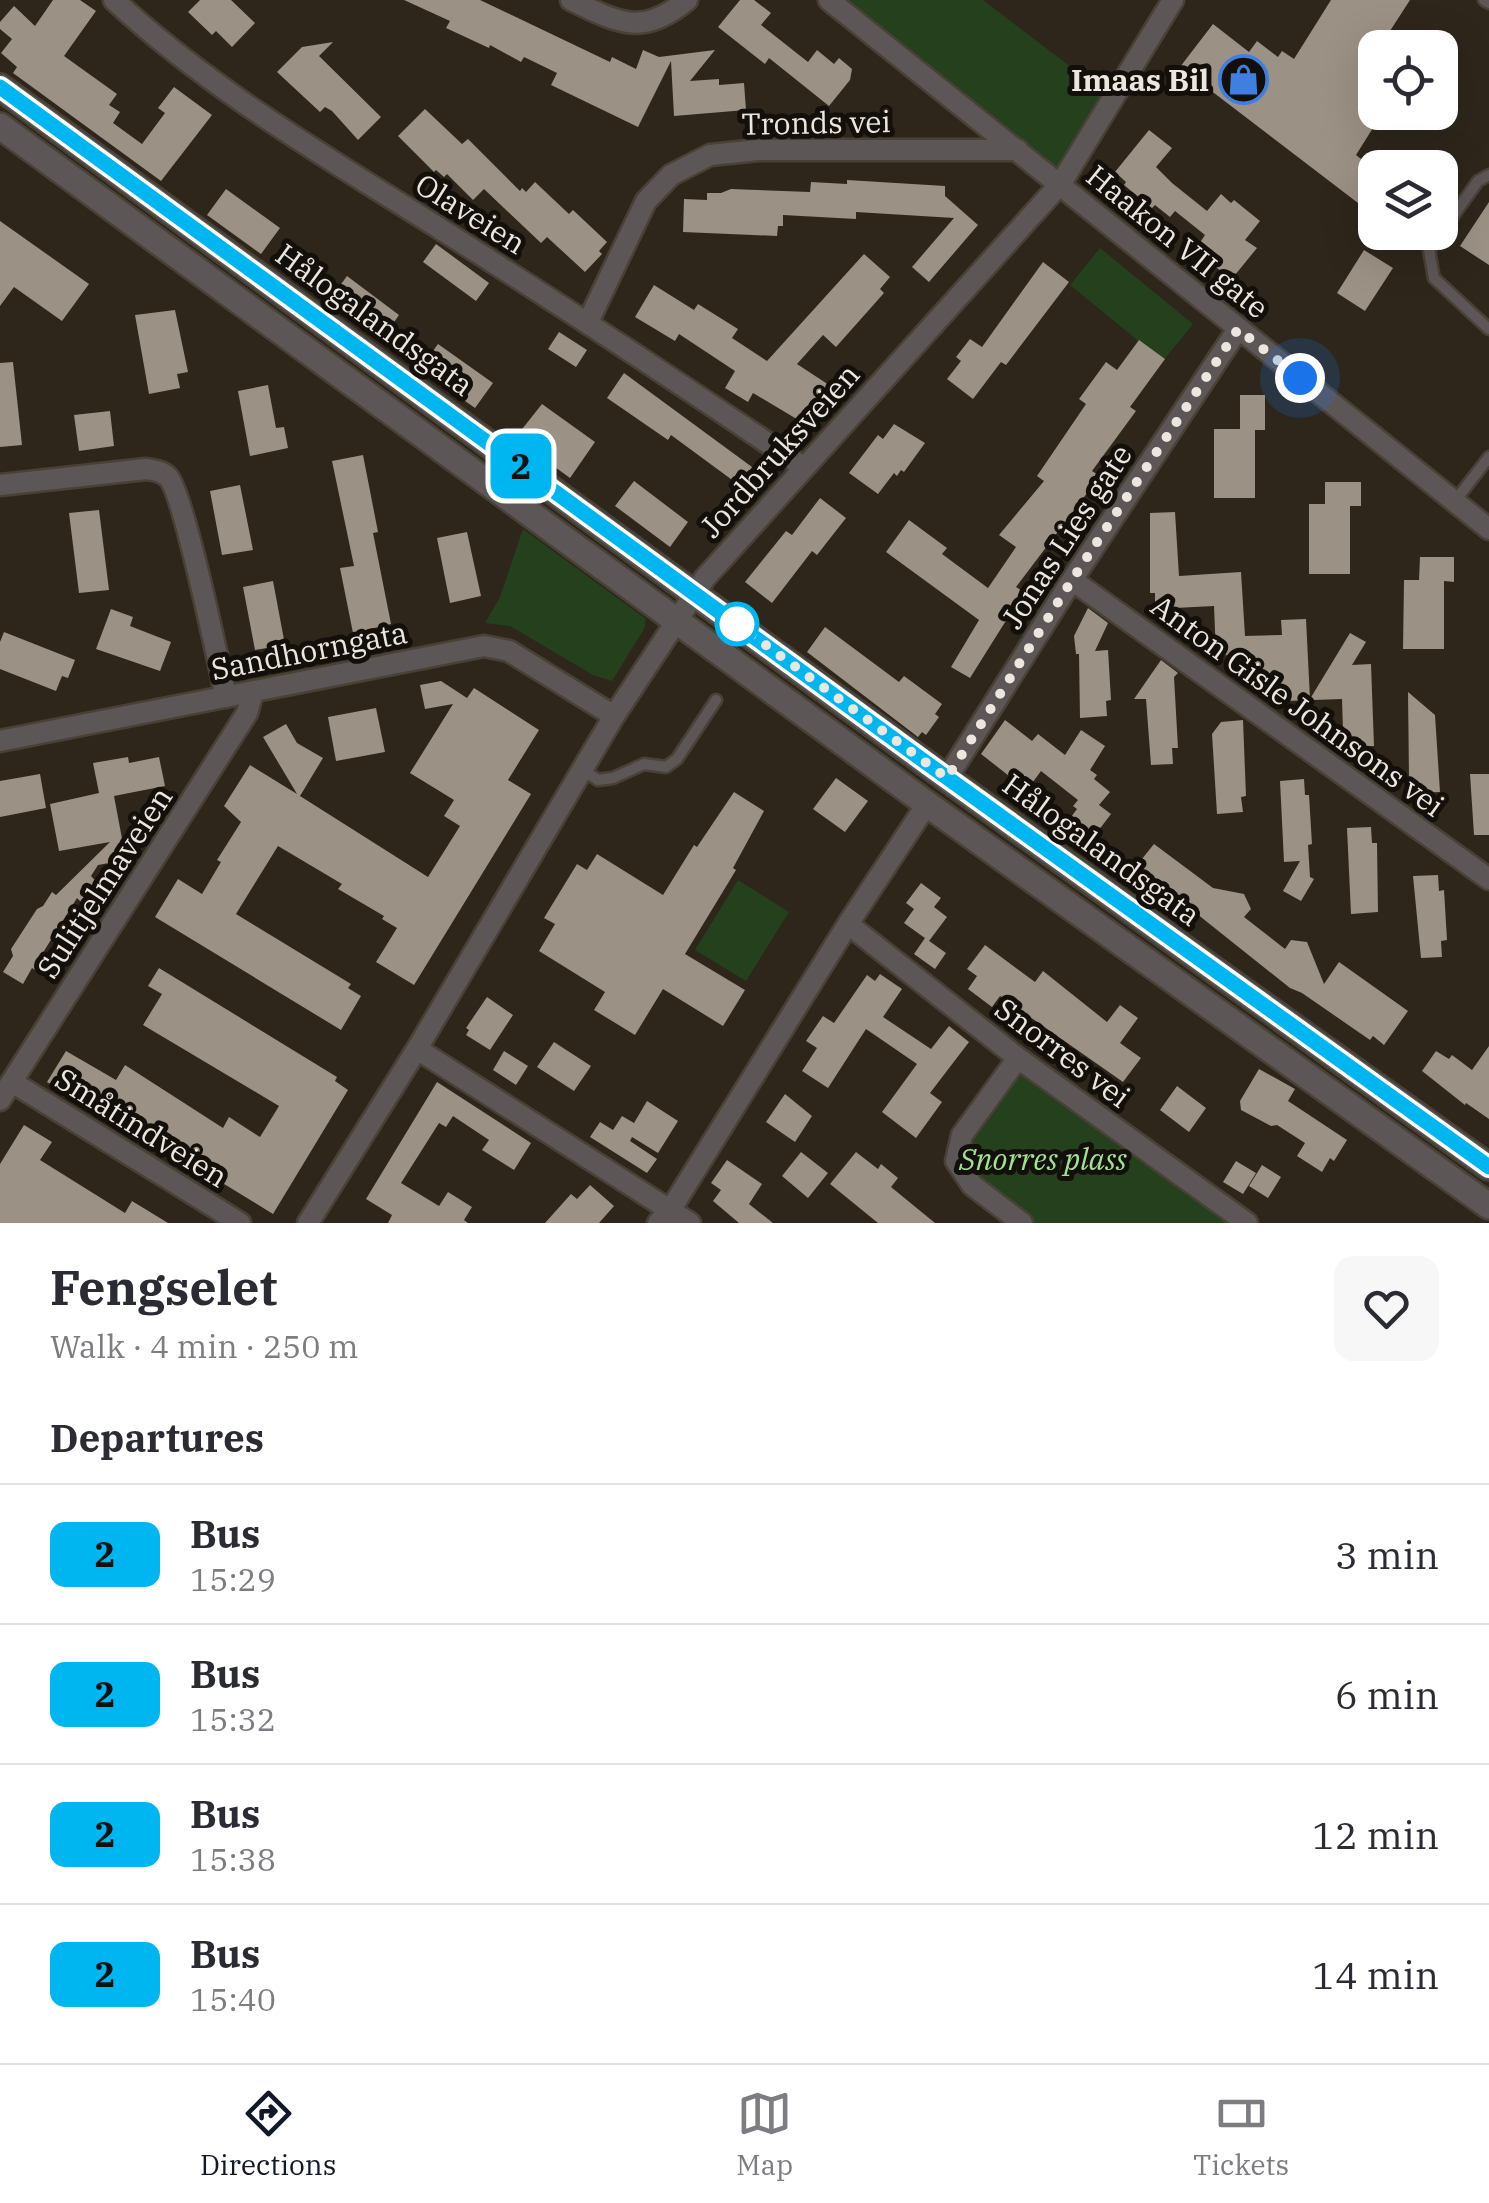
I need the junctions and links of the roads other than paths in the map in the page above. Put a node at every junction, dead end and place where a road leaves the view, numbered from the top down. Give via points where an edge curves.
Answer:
1 (114, 0) edge
2 (571, 0) edge
3 (688, 0) edge
4 (829, 0) edge
5 (1173, 0) edge
6 (0, 87) edge
7 (0, 126) edge
8 (1018, 150) junction
9 (1489, 175) edge
10 (1061, 183) junction
11 (588, 322) junction
12 (1238, 329) junction
13 (1489, 330) edge
14 (1489, 458) edge
15 (804, 467) junction
16 (0, 485) edge
17 (1454, 501) junction
18 (1489, 528) edge
19 (1072, 580) junction
20 (695, 592) junction
21 (676, 619) junction
22 (253, 692) junction
23 (226, 697) junction
24 (716, 700) dead end
25 (614, 716) junction
26 (0, 741) edge
27 (582, 770) junction
28 (947, 778) junction
29 (928, 804) junction
30 (1489, 878) edge
31 (848, 924) junction
32 (417, 1049) junction
33 (1018, 1058) junction
34 (12, 1082) junction
35 (0, 1100) edge
36 (1489, 1167) edge
37 (1489, 1206) edge
38 (664, 1216) edge
39 (240, 1223) edge
40 (308, 1223) edge
41 (690, 1223) edge
42 (1022, 1223) edge
43 (1247, 1223) edge

1 - 11 street, Olaveien via 250,108
2 - 3 street via 631,25 649,23
4 - 8 street, Haakon VII gate
5 - 10 street, Jordbruksveien
6 - 20 street, Hålogalandsgata
7 - 21 street
8 - 10 street, Haakon VII gate
8 - 11 street, Tronds vei via 710,155 671,175 646,201
9 - 13 lane via 1429,250 1434,278
10 - 12 street, Haakon VII gate
10 - 15 street, Jordbruksveien
11 - 15 street, Olaveien
12 - 17 street, Haakon VII gate
12 - 19 street, Jonas Lies gate
14 - 17 lane
15 - 20 street, Jordbruksveien
16 - 23 street via 146,470 168,478
17 - 18 street, Haakon VII gate
19 - 28 street, Jonas Lies gate
19 - 30 street, Anton Gisle Johnsons vei
20 - 21 street, Jordbruksveien
20 - 28 street, Hålogalandsgata
21 - 25 street, Jordbruksveien
21 - 29 street
22 - 23 street, Sandhorngata
22 - 25 street, Sandhorngata via 484,646 510,651
22 - 34 street, Sulitjelmaveien via 247,713
23 - 26 street, Sandhorngata
24 - 27 lane via 678,760 598,780
25 - 27 street, Jordbruksveien
27 - 32 street, Jordbruksveien
28 - 36 street, Hålogalandsgata
29 - 31 street
29 - 37 street
31 - 33 street, Snorres vei
31 - 38 street
32 - 38 street
32 - 40 street, Jordbruksveien
33 - 42 street via 962,1135 956,1161 972,1185
33 - 43 street, Snorres vei
34 - 35 street, Sulitjelmaveien
34 - 39 street, Småtindveien
38 - 41 street

